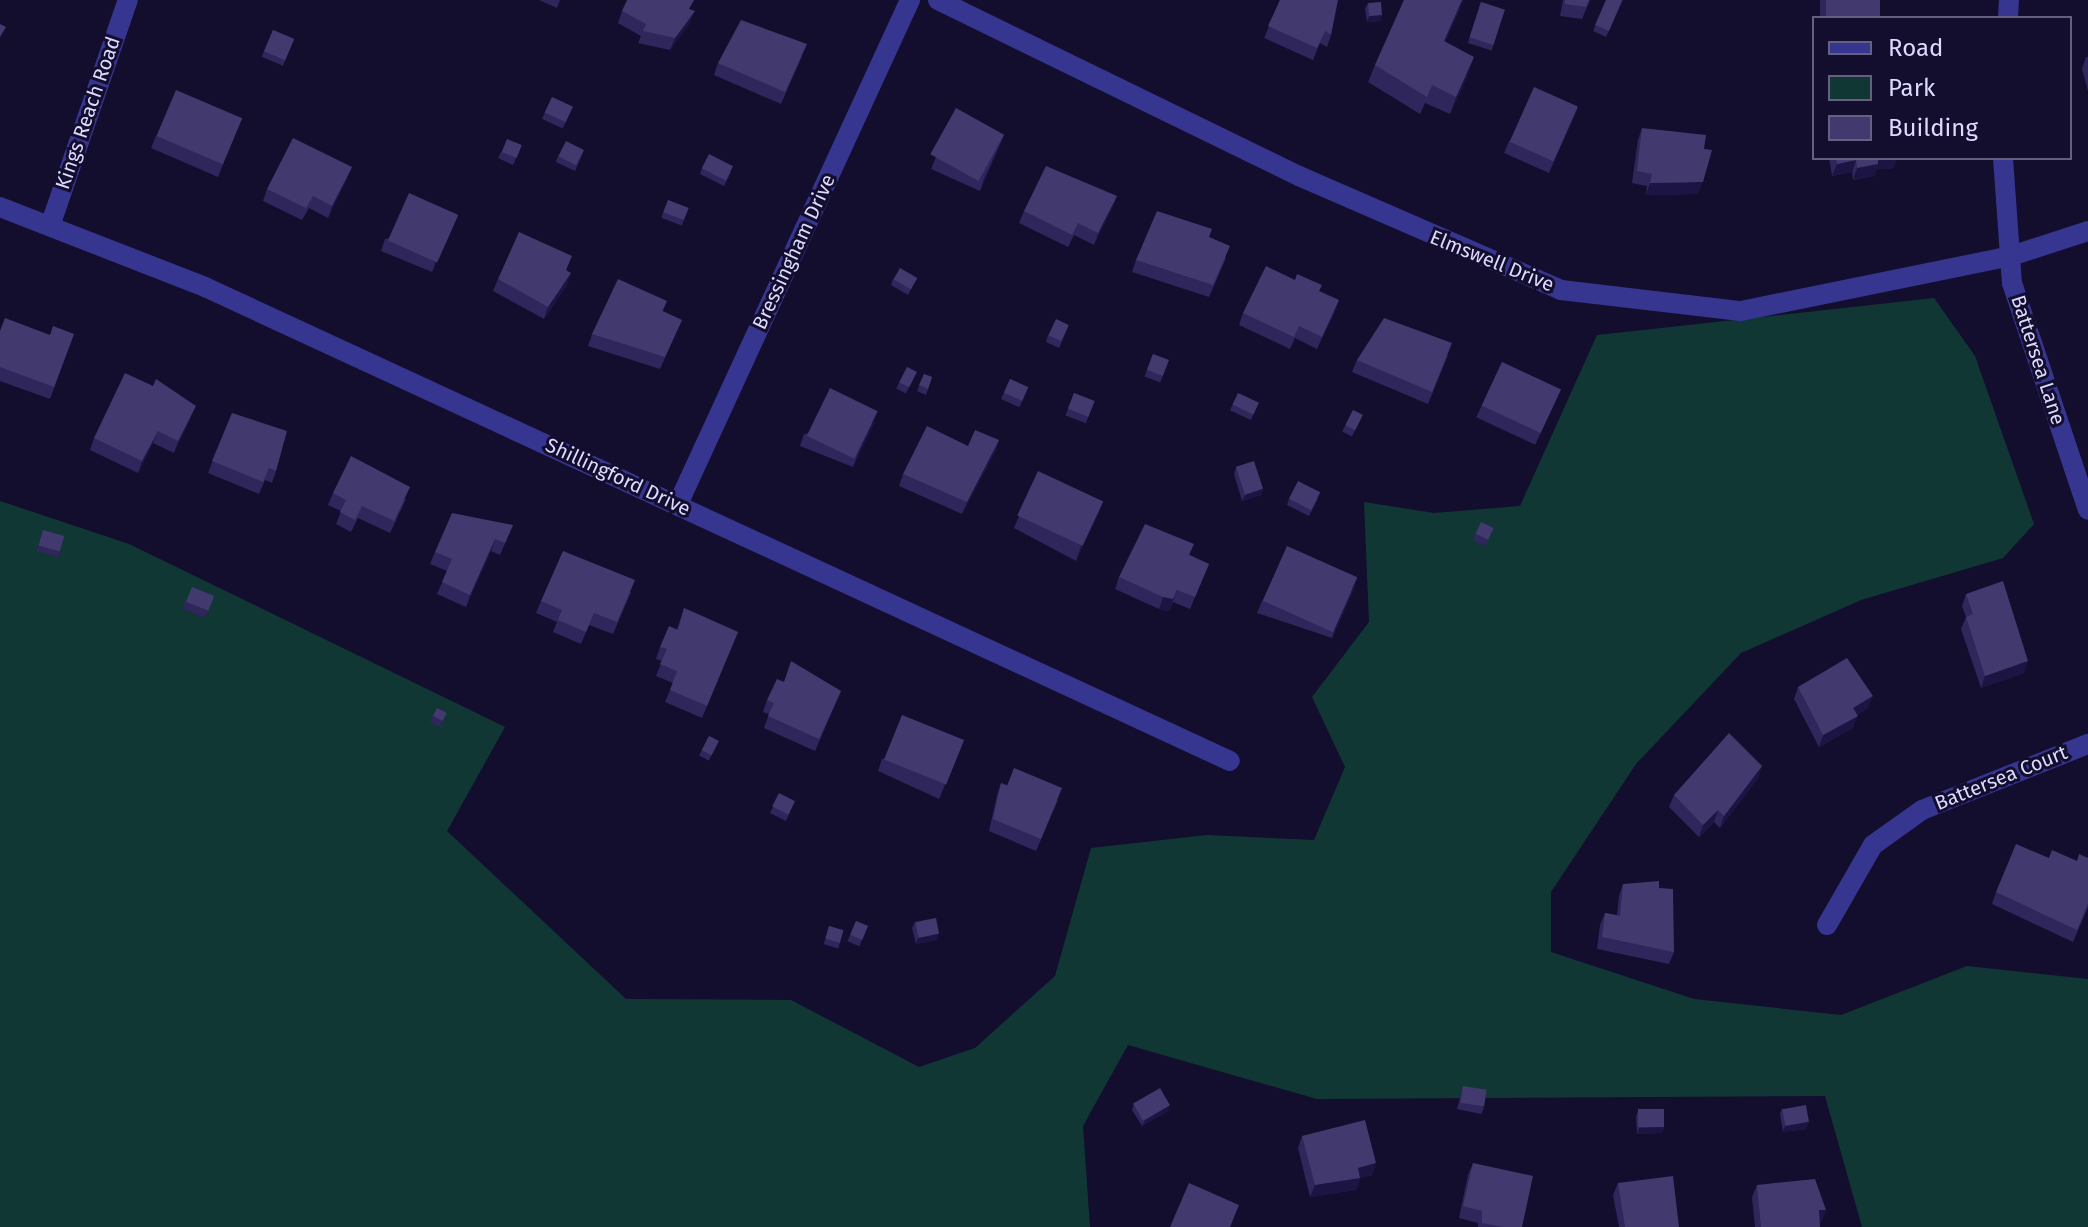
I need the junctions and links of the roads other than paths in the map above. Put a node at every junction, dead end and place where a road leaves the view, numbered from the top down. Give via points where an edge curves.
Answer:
1 (128, 0) edge
2 (910, 0) edge
3 (938, 0) edge
4 (2003, 160) edge
5 (0, 207) edge
6 (50, 226) junction
7 (2088, 231) edge
8 (2011, 256) junction
9 (678, 504) junction
10 (2088, 510) edge
11 (2088, 744) edge
12 (1230, 761) dead end
13 (1827, 925) dead end

1 - 6 street, Kings Reach Road
2 - 9 street, Bressingham Drive
3 - 8 street, Elmswell Drive via 1299,176 1561,290 1741,311
4 - 8 street, Battersea Lane
5 - 6 street, Shillingford Drive
6 - 9 street, Shillingford Drive via 205,287
7 - 8 street, Elmswell Drive
8 - 10 street, Battersea Lane via 2012,283
9 - 12 street, Shillingford Drive
11 - 13 street, Battersea Court via 1922,810 1873,845

